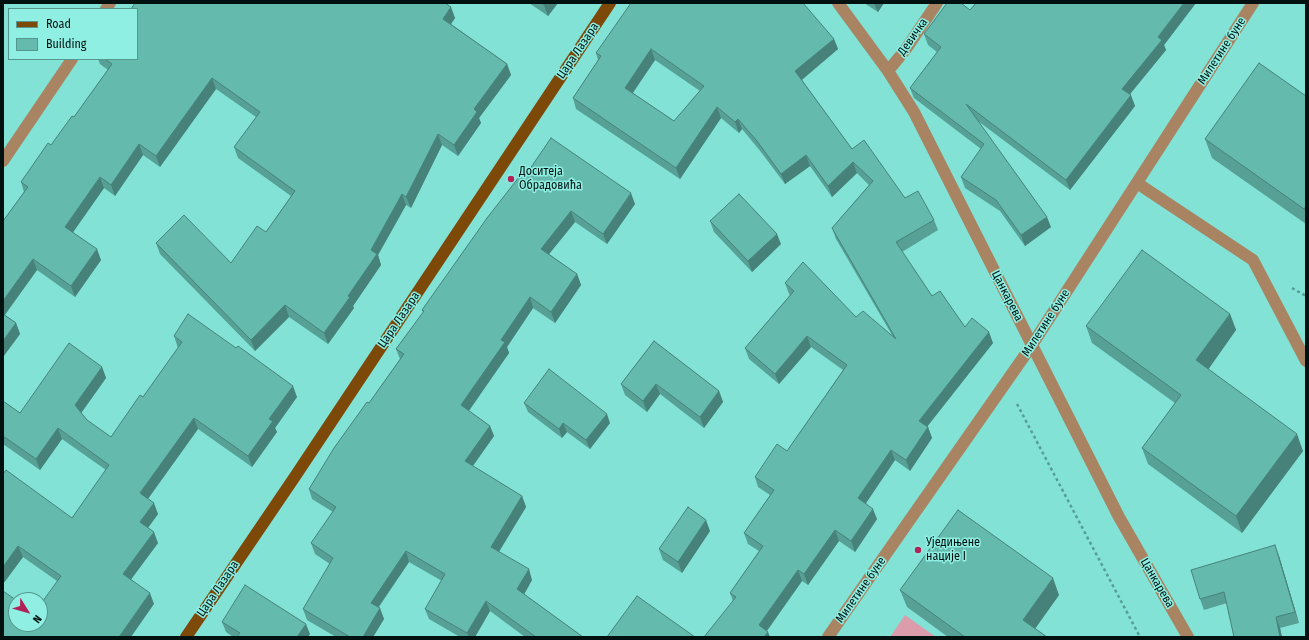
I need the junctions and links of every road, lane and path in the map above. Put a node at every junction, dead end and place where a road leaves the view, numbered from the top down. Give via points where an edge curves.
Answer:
1 (610, 3) edge
2 (838, 3) edge
3 (937, 3) edge
4 (1253, 4) edge
5 (71, 60) edge
6 (888, 71) junction
7 (3, 161) edge
8 (1137, 183) junction
9 (1032, 345) junction
10 (1306, 361) edge
11 (1014, 399) dead end
12 (186, 637) edge
13 (828, 637) edge
14 (1140, 637) edge
15 (1188, 637) edge

1 - 12 main road, Цара Лазара
2 - 6 street, Цанкарева
3 - 6 street, Девичка
4 - 8 street, Милетине буне
5 - 7 street
6 - 9 street, Цанкарева via 914,112
8 - 9 street, Милетине буне
8 - 10 street via 1254,260
9 - 13 street, Милетине буне
9 - 15 street, Цанкарева via 1120,516
11 - 14 path

